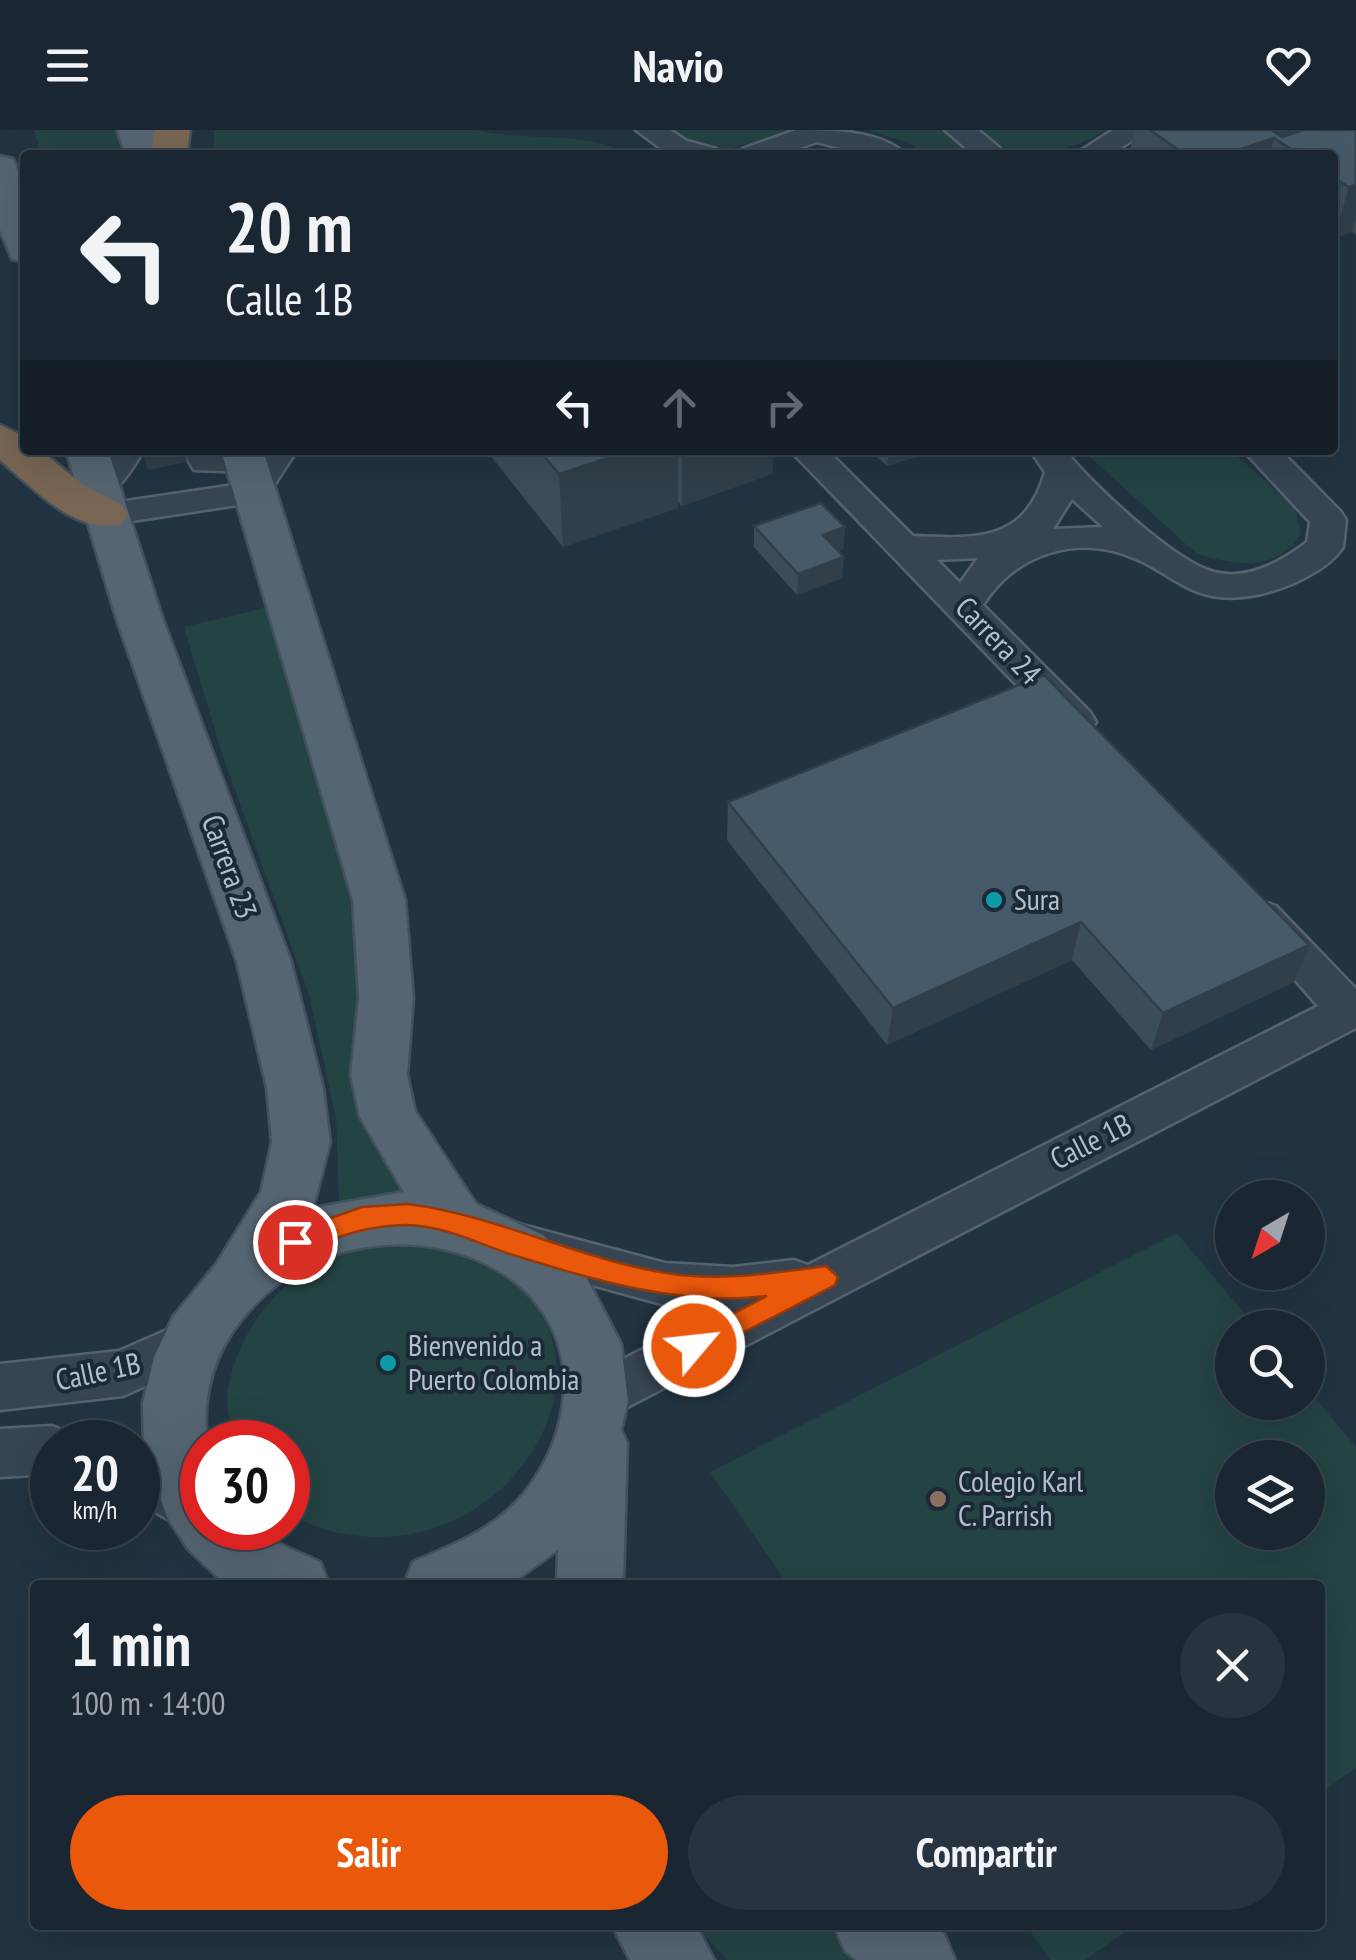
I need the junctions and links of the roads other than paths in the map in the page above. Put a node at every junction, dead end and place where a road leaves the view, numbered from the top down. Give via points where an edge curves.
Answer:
1 (959, 130) edge
2 (1134, 130) edge
3 (819, 132) edge
4 (639, 136) edge
5 (688, 150) edge
6 (767, 150) edge
7 (881, 150) edge
8 (986, 150) edge
9 (1097, 150) edge
10 (0, 167) edge
11 (20, 233) edge
12 (0, 438) edge
13 (20, 454) edge
14 (21, 455) edge
15 (812, 455) edge
16 (1265, 455) edge
17 (1055, 460) edge
18 (244, 461) edge
19 (102, 475) edge
20 (905, 547) junction
21 (1150, 551) junction
22 (964, 605) junction
23 (1106, 754) edge
24 (1241, 896) edge
25 (1353, 1008) edge
26 (454, 1220) junction
27 (511, 1244) junction
28 (826, 1277) junction
29 (236, 1282) junction
30 (192, 1341) junction
31 (0, 1388) edge
32 (596, 1398) junction
33 (30, 1451) edge
34 (0, 1453) edge
35 (180, 1466) edge
36 (237, 1550) edge
37 (285, 1580) edge
38 (450, 1580) edge
39 (590, 1580) edge
40 (654, 1930) edge
41 (878, 1930) edge
42 (677, 1960) edge
43 (918, 1960) edge

1 - 8 street
2 - 9 street
3 - 6 street
3 - 7 street
4 - 5 street
10 - 11 main road
12 - 13 highway
14 - 19 highway via 68,494
15 - 20 street, Carrera 24
16 - 21 street via 1328,520 1325,547 1299,568 1228,584 1184,573
17 - 20 street via 1045,517 1014,536 974,550
17 - 21 street
18 - 19 street
18 - 26 main road via 379,900 386,998 379,1075 388,1117
19 - 29 main road, Carrera 23 via 264,962 295,1088 301,1142 288,1199
20 - 22 street, Carrera 24
21 - 22 street via 1106,538 1023,548 993,564
22 - 23 street, Carrera 24
24 - 25 street
25 - 28 street, Calle 1B
26 - 27 main road
26 - 29 main road via 362,1218 316,1231
27 - 28 street, Calle 1B via 665,1284 733,1290
27 - 32 main road via 565,1293 583,1325
28 - 32 street, Calle 1B
29 - 30 main road
30 - 31 street, Calle 1B via 123,1373
30 - 35 main road via 180,1374 174,1431
32 - 38 main road via 588,1442 568,1486 538,1524 489,1563
32 - 39 main road
33 - 34 street
36 - 37 main road
40 - 42 main road
41 - 43 main road

